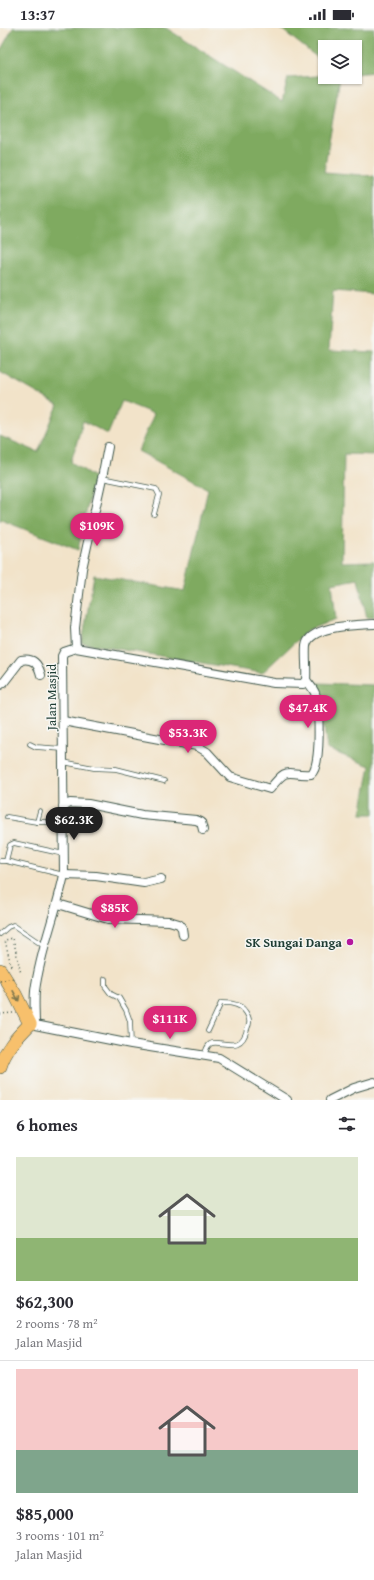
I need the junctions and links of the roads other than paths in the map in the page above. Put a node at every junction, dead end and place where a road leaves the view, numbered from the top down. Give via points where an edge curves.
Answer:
1 (108, 447) dead end
2 (102, 478) junction
3 (154, 514) dead end
4 (374, 624) edge
5 (76, 648) junction
6 (41, 675) dead end
7 (306, 680) junction
8 (0, 685) edge
9 (63, 721) junction
10 (30, 744) dead end
11 (63, 749) junction
12 (63, 762) junction
13 (164, 781) dead end
14 (63, 808) junction
15 (40, 811) dead end
16 (7, 817) dead end
17 (37, 822) junction
18 (64, 822) junction
19 (202, 830) dead end
20 (64, 854) junction
21 (0, 861) edge
22 (6, 861) junction
23 (64, 875) junction
24 (161, 879) dead end
25 (58, 904) junction
26 (0, 934) edge
27 (183, 935) dead end
28 (45, 947) junction
29 (6, 970) edge
30 (105, 980) dead end
31 (32, 1024) junction
32 (208, 1031) dead end
33 (131, 1044) junction
34 (204, 1055) junction
35 (0, 1068) edge
36 (374, 1082) edge
37 (287, 1100) edge
38 (330, 1100) edge

1 - 2 street
2 - 3 lane via 156,489 159,495
2 - 5 street via 82,569 75,628
4 - 7 street via 341,627 312,635 306,645
5 - 7 street via 274,683 299,685
5 - 9 street, Jalan Masjid via 67,650 62,656
6 - 8 street via 34,661 21,660
7 - 9 street via 315,693 318,743 316,767 311,774 288,772 280,776 270,789 230,777 207,752 197,746
9 - 11 street, Jalan Masjid
10 - 11 lane via 36,747
11 - 12 street, Jalan Masjid
12 - 13 lane via 116,769
12 - 14 street, Jalan Masjid
14 - 18 street, Jalan Masjid
14 - 19 street via 70,804 88,804 142,815 196,820 202,822
15 - 17 lane
16 - 17 lane
17 - 18 lane
18 - 20 street, Jalan Masjid
20 - 22 lane via 14,843 10,845
20 - 23 street, Jalan Masjid
21 - 22 lane
22 - 23 lane
23 - 24 street via 96,876 144,883
23 - 25 street, Jalan Masjid
25 - 27 street via 108,919 168,921 179,924
25 - 28 street, Jalan Masjid
26 - 28 lane via 8,926 13,925
28 - 31 street, Jalan Masjid via 35,992
29 -> 31 highway via 15,994
30 - 33 lane via 105,986 111,994 120,998 126,1010 130,1021
31 - 33 street
31 - 35 highway via 8,1049
32 - 34 lane via 221,1003 233,1002 243,1008 250,1020 246,1036 238,1043 228,1046 211,1043
33 - 34 street
34 - 37 street via 219,1058
36 - 38 street via 354,1088

